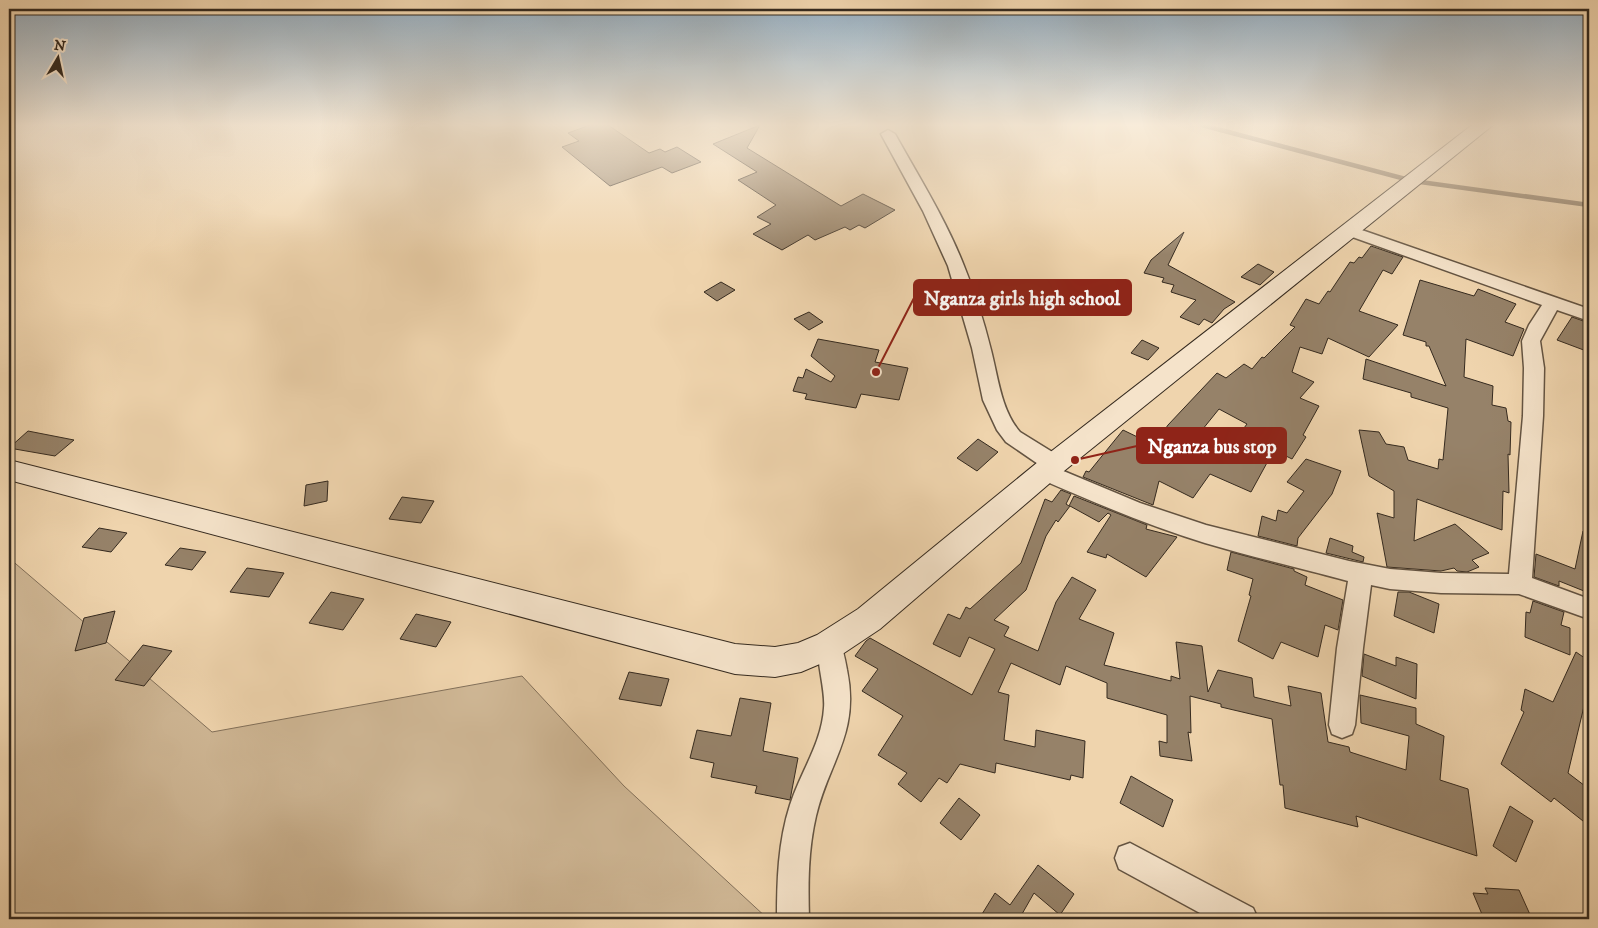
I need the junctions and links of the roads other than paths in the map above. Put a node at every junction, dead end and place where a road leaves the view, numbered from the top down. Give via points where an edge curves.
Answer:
1 (907, 168) edge
2 (1429, 168) edge
3 (1350, 231) junction
4 (1553, 302) junction
5 (1589, 315) edge
6 (1050, 468) junction
7 (9, 470) edge
8 (1361, 574) junction
9 (1520, 584) junction
10 (1589, 609) edge
11 (829, 645) junction
12 (1342, 725) dead end
13 (1130, 858) dead end
14 (793, 919) edge
15 (1242, 919) edge

1 - 6 street via 956,266 993,400 1007,430
2 - 3 main road
3 - 4 street
3 - 6 main road
4 - 5 street
4 - 9 street via 1531,341 1533,416
6 - 8 street via 1132,509 1169,522
6 - 11 main road via 869,619
7 - 11 main road via 734,659 775,662 801,657
8 - 9 street via 1441,583
8 - 12 street
9 - 10 street
11 - 14 street via 838,691 836,719 832,738 810,785 801,818 792,870
13 - 15 street

